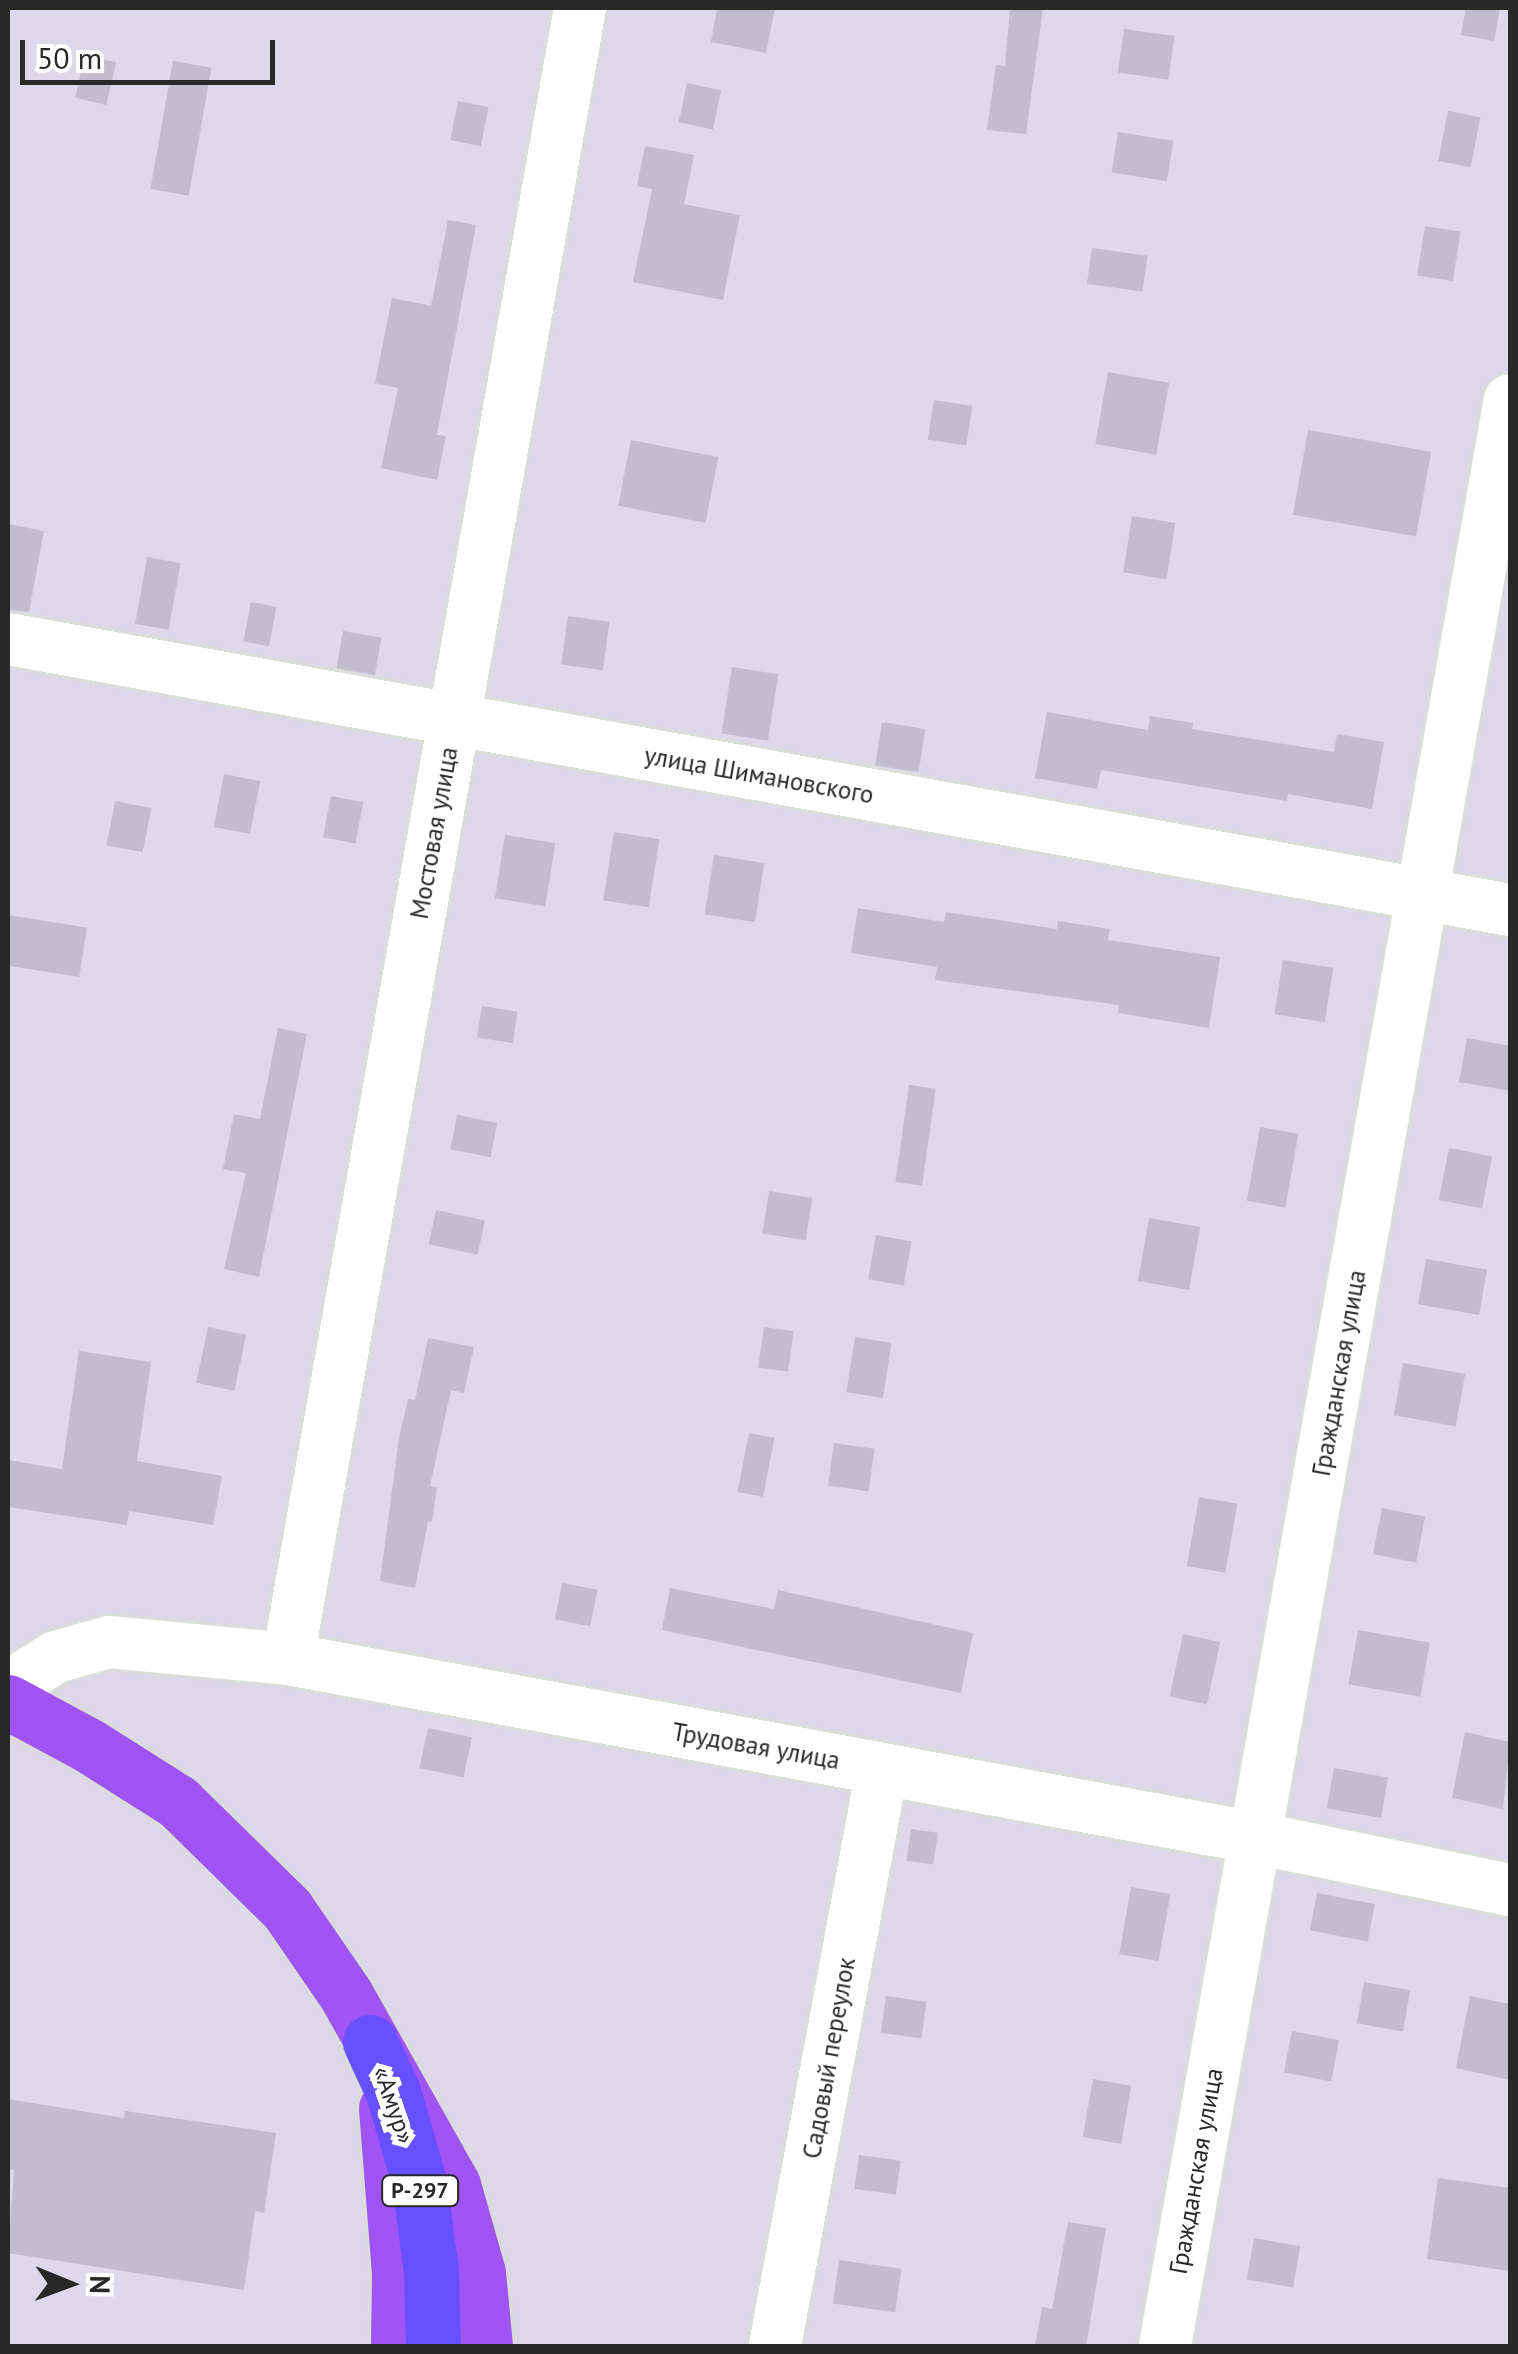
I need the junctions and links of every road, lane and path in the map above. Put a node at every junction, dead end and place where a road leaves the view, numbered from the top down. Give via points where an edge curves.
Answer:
1 (580, 8) edge
2 (1510, 400) edge
3 (8, 640) edge
4 (454, 720) junction
5 (1425, 894) junction
6 (1510, 910) edge
7 (288, 1659) junction
8 (8, 1687) edge
9 (8, 1702) edge
10 (882, 1769) junction
11 (1256, 1838) junction
12 (1510, 1890) edge
13 (370, 2042) junction
14 (398, 2346) edge
15 (433, 2346) edge
16 (485, 2346) edge
17 (775, 2346) edge
18 (1164, 2346) edge

1 - 4 street, Мостовая улица
2 - 5 street, Гражданская улица
3 - 4 street, улица Шимановского
4 - 5 street, улица Шимановского
4 - 7 street, Мостовая улица
5 - 6 street, улица Шимановского
5 - 11 street, Гражданская улица
7 - 8 street, Трудовая улица via 110,1642 56,1657
7 - 10 street, Трудовая улица
9 - 13 main road via 138,1774 214,1832 288,1909
10 - 11 street, Трудовая улица
10 - 17 street, Садовый переулок
11 - 12 street, Трудовая улица
11 - 18 street, Гражданская улица
13 - 14 main road via 388,2127
13 - 15 highway, «Амур» / Р-297 via 393,2092 418,2182
13 - 16 main road via 453,2185 478,2273

